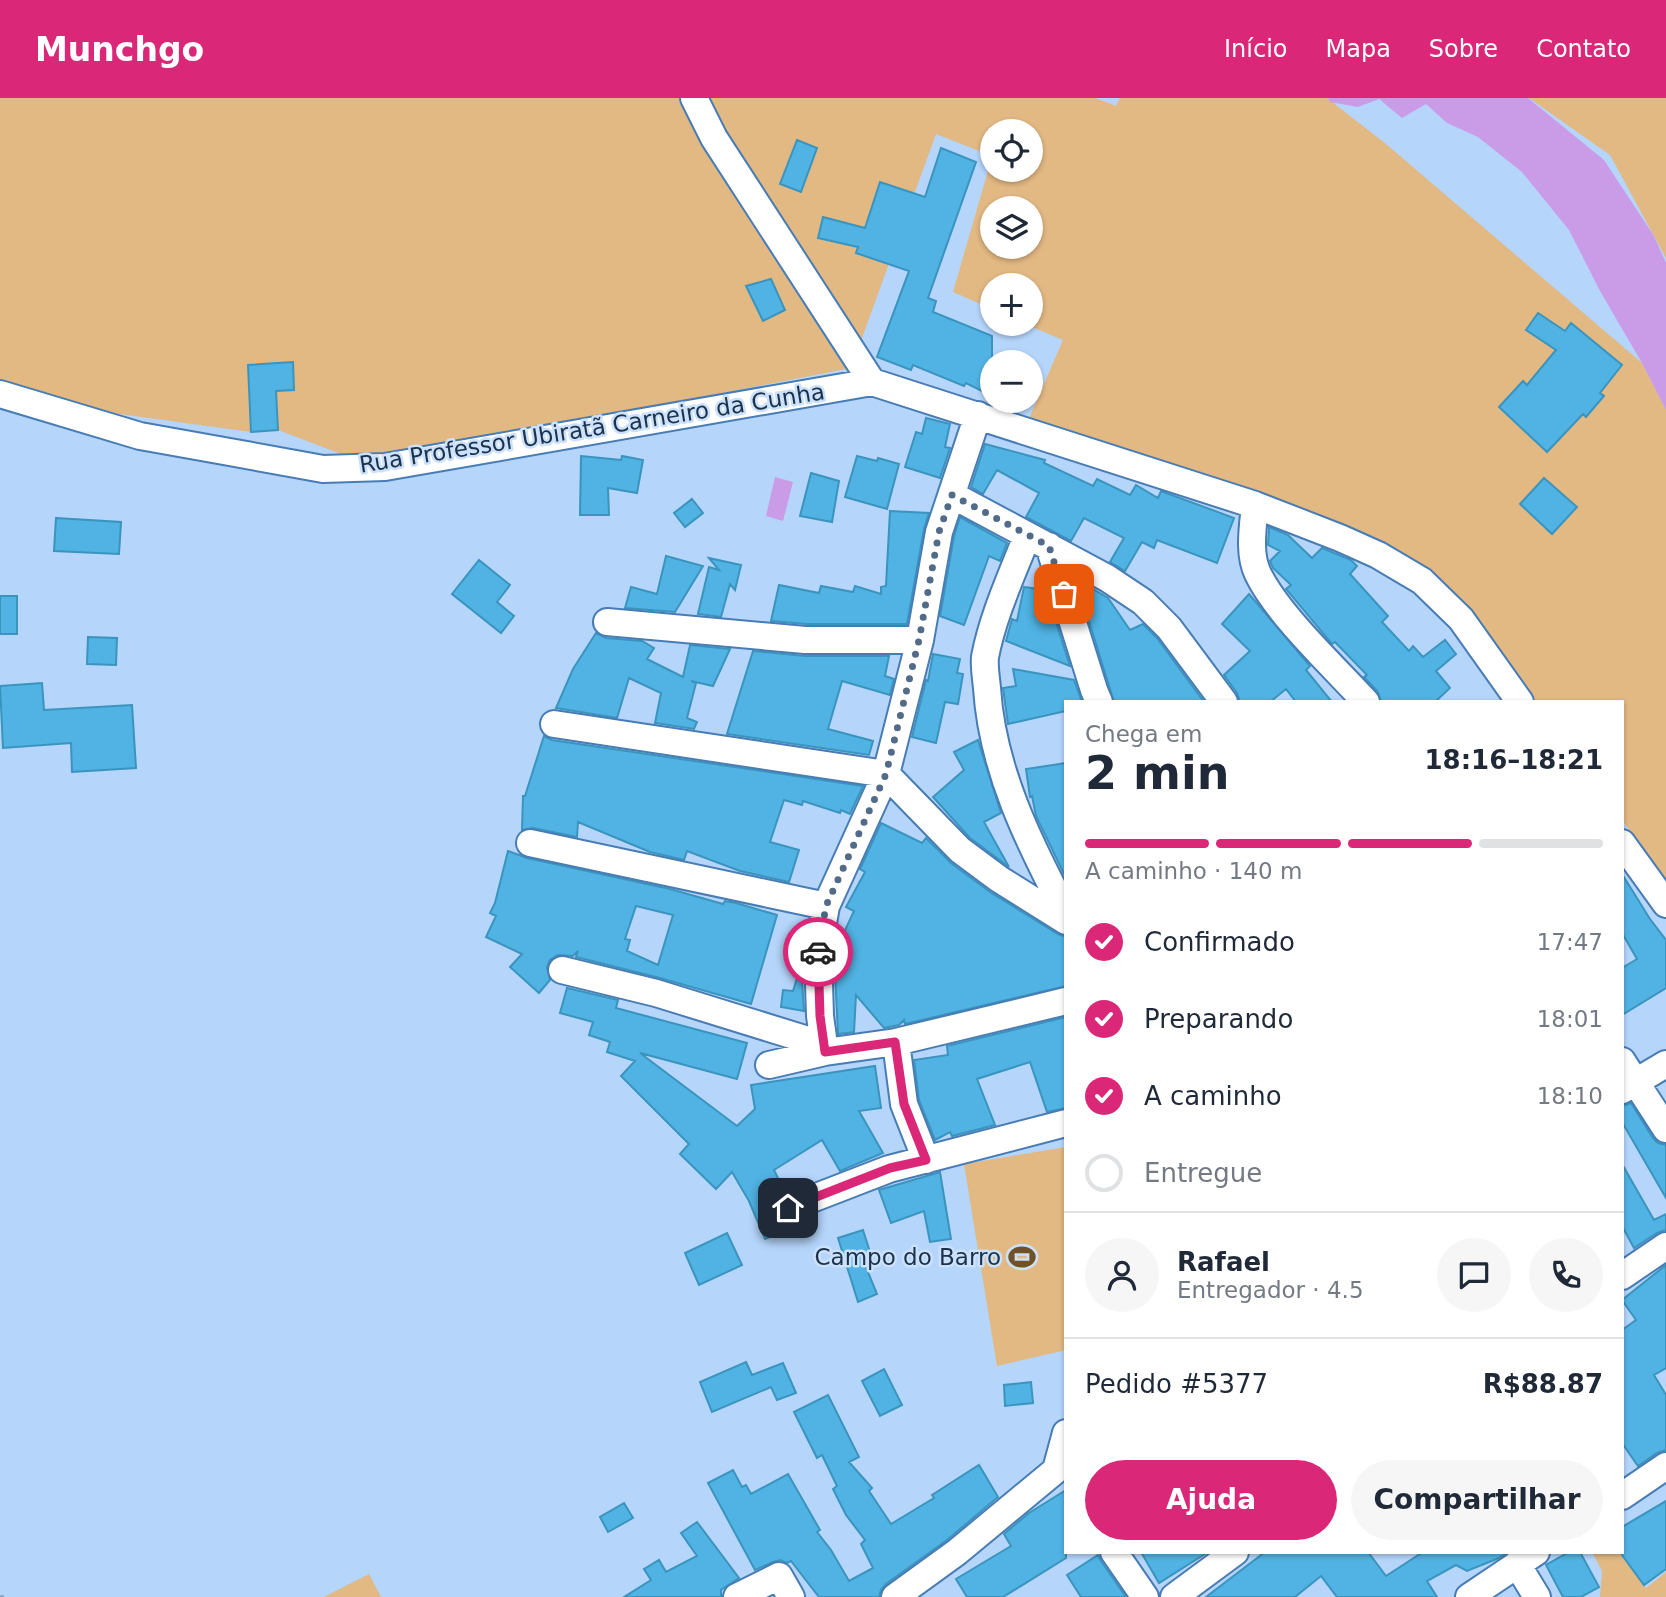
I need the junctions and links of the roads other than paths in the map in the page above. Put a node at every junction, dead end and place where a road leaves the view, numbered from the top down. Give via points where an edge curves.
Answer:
1 (694, 98) edge
2 (872, 382) junction
3 (0, 394) edge
4 (978, 415) junction
5 (952, 495) junction
6 (1255, 505) junction
7 (1038, 541) junction
8 (607, 622) dead end
9 (919, 640) junction
10 (1098, 700) edge
11 (1223, 700) edge
12 (1364, 700) edge
13 (1519, 700) edge
14 (554, 724) dead end
15 (886, 774) junction
16 (530, 843) dead end
17 (1624, 850) edge
18 (1630, 870) edge
19 (1666, 904) edge
20 (826, 906) junction
21 (1064, 909) edge
22 (1064, 920) edge
23 (562, 970) dead end
24 (1064, 1001) edge
25 (895, 1042) junction
26 (824, 1049) junction
27 (769, 1065) dead end
28 (1666, 1065) edge
29 (1627, 1077) edge
30 (1064, 1124) edge
31 (1666, 1129) edge
32 (926, 1160) junction
33 (788, 1208) dead end
34 (1666, 1246) edge
35 (1624, 1275) edge
36 (1064, 1451) edge
37 (1666, 1466) edge
38 (1061, 1477) edge
39 (1624, 1495) edge
40 (1115, 1554) edge
41 (1232, 1554) edge
42 (1527, 1558) edge
43 (785, 1586) edge
44 (737, 1597) edge
45 (895, 1597) edge
46 (1145, 1597) edge
47 (1174, 1597) edge
48 (1469, 1597) edge
49 (1538, 1597) edge

1 - 2 street via 714,138
2 - 3 street, Rua Professor Ubiratã Carneiro da Cunha via 386,467 323,469 140,436
2 - 4 street, Rua Professor Ubiratã Carneiro da Cunha
4 - 5 street
4 - 6 street, Rua Professor Ubiratã Carneiro da Cunha
5 - 7 street
5 - 9 street via 939,532
6 - 12 street via 1252,542 1257,572 1289,617
6 - 13 street, Rua Professor Ubiratã Carneiro da Cunha via 1378,555 1422,581 1461,619
7 - 10 street
7 - 11 street via 1143,602 1169,628
7 - 21 street via 1001,606 985,659 988,706 998,754 1028,841
8 - 9 street via 805,640
9 - 15 street
14 - 15 street
15 - 20 street
15 - 22 street via 960,850
16 - 20 street
17 - 18 street
18 - 19 street
20 - 26 street via 818,951
23 - 26 street via 656,993
24 - 25 street
25 - 26 street
25 - 32 street via 904,1104
26 - 27 street
28 - 29 street
29 - 31 street
30 - 32 street
32 - 33 street via 890,1168
34 - 35 street
36 - 38 street
37 - 39 street
38 - 45 street
40 - 46 street
41 - 47 street
42 - 48 street
42 - 49 street
43 - 44 street

